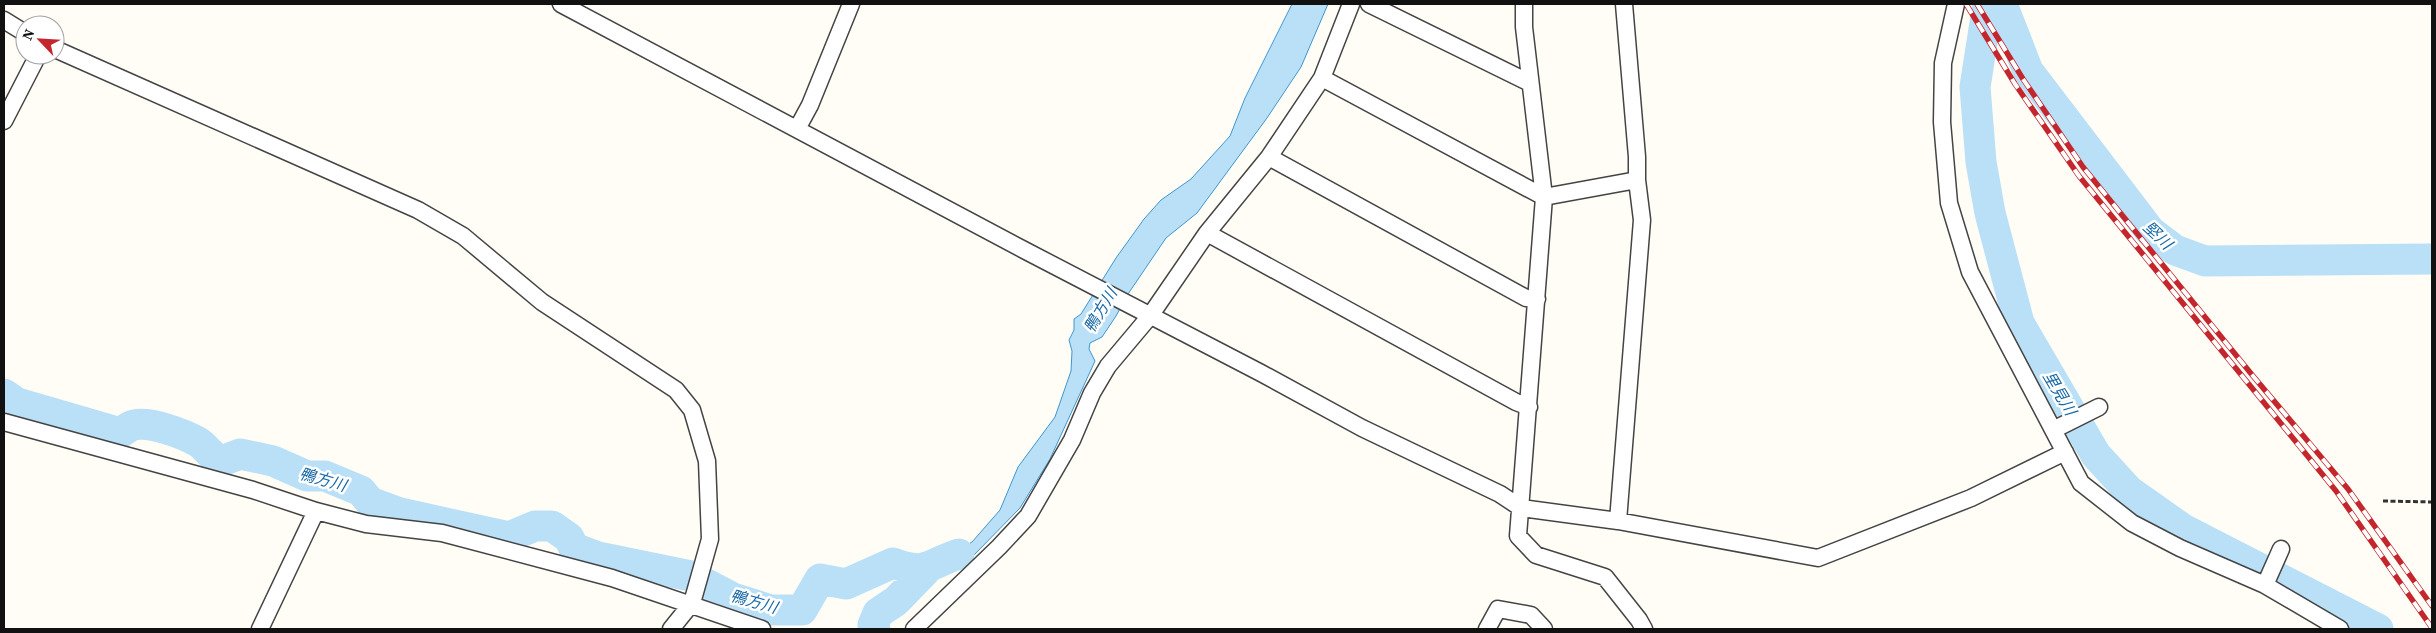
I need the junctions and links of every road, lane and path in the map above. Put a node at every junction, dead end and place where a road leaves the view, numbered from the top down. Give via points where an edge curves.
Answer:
1 (560, 4) edge
2 (851, 4) edge
3 (1351, 4) edge
4 (1369, 4) edge
5 (1524, 4) edge
6 (1624, 4) edge
7 (1956, 4) edge
8 (4, 20) edge
9 (15, 27) edge
10 (65, 53) edge
11 (33, 65) edge
12 (1322, 78) junction
13 (1530, 83) junction
14 (4, 120) edge
15 (797, 129) junction
16 (1269, 157) junction
17 (1636, 180) junction
18 (1544, 197) junction
19 (1207, 233) junction
20 (1537, 298) junction
21 (1150, 316) junction
22 (1529, 407) junction
23 (2099, 407) dead end
24 (4, 422) edge
25 (2053, 430) junction
26 (2065, 452) junction
27 (2383, 501) dead end
28 (2432, 502) edge
29 (1521, 508) junction
30 (316, 511) junction
31 (1618, 521) junction
32 (2280, 549) dead end
33 (2265, 585) junction
34 (694, 597) junction
35 (919, 628) edge
36 (260, 629) edge
37 (671, 629) edge
38 (762, 629) edge
39 (1488, 629) edge
40 (1544, 629) edge
41 (1644, 629) edge
42 (2340, 629) edge

1 - 15 street
2 - 15 street
3 - 12 street
4 - 13 street
5 - 13 street
6 - 17 street via 1637,157
7 - 25 street via 1943,63 1942,122 1949,203 1970,272
8 - 9 street
10 - 34 street via 418,210 463,236 542,302 676,390 692,410 707,461 710,539
11 - 14 street
12 - 16 street
12 - 18 street
13 - 18 street
15 - 21 street
16 - 19 street
16 - 20 street via 1526,298
17 - 18 street
17 - 31 street via 1642,220
18 - 20 street
19 - 21 street
19 - 22 street
20 - 22 street
21 - 29 street via 1362,428 1500,494
21 - 35 street via 1104,372 1067,448 1028,516
22 - 29 street
23 - 25 street
24 - 30 street via 252,490
25 - 26 street
26 - 31 street via 1970,498 1818,558
26 - 33 street via 2081,483 2132,523
27 - 28 path
29 - 31 street
29 - 41 street via 1518,536 1536,555 1605,577
30 - 34 street via 366,524 442,533
30 - 36 street
32 - 33 street
33 - 42 street
34 - 37 street
34 - 38 street
39 - 40 street via 1498,609 1531,614

